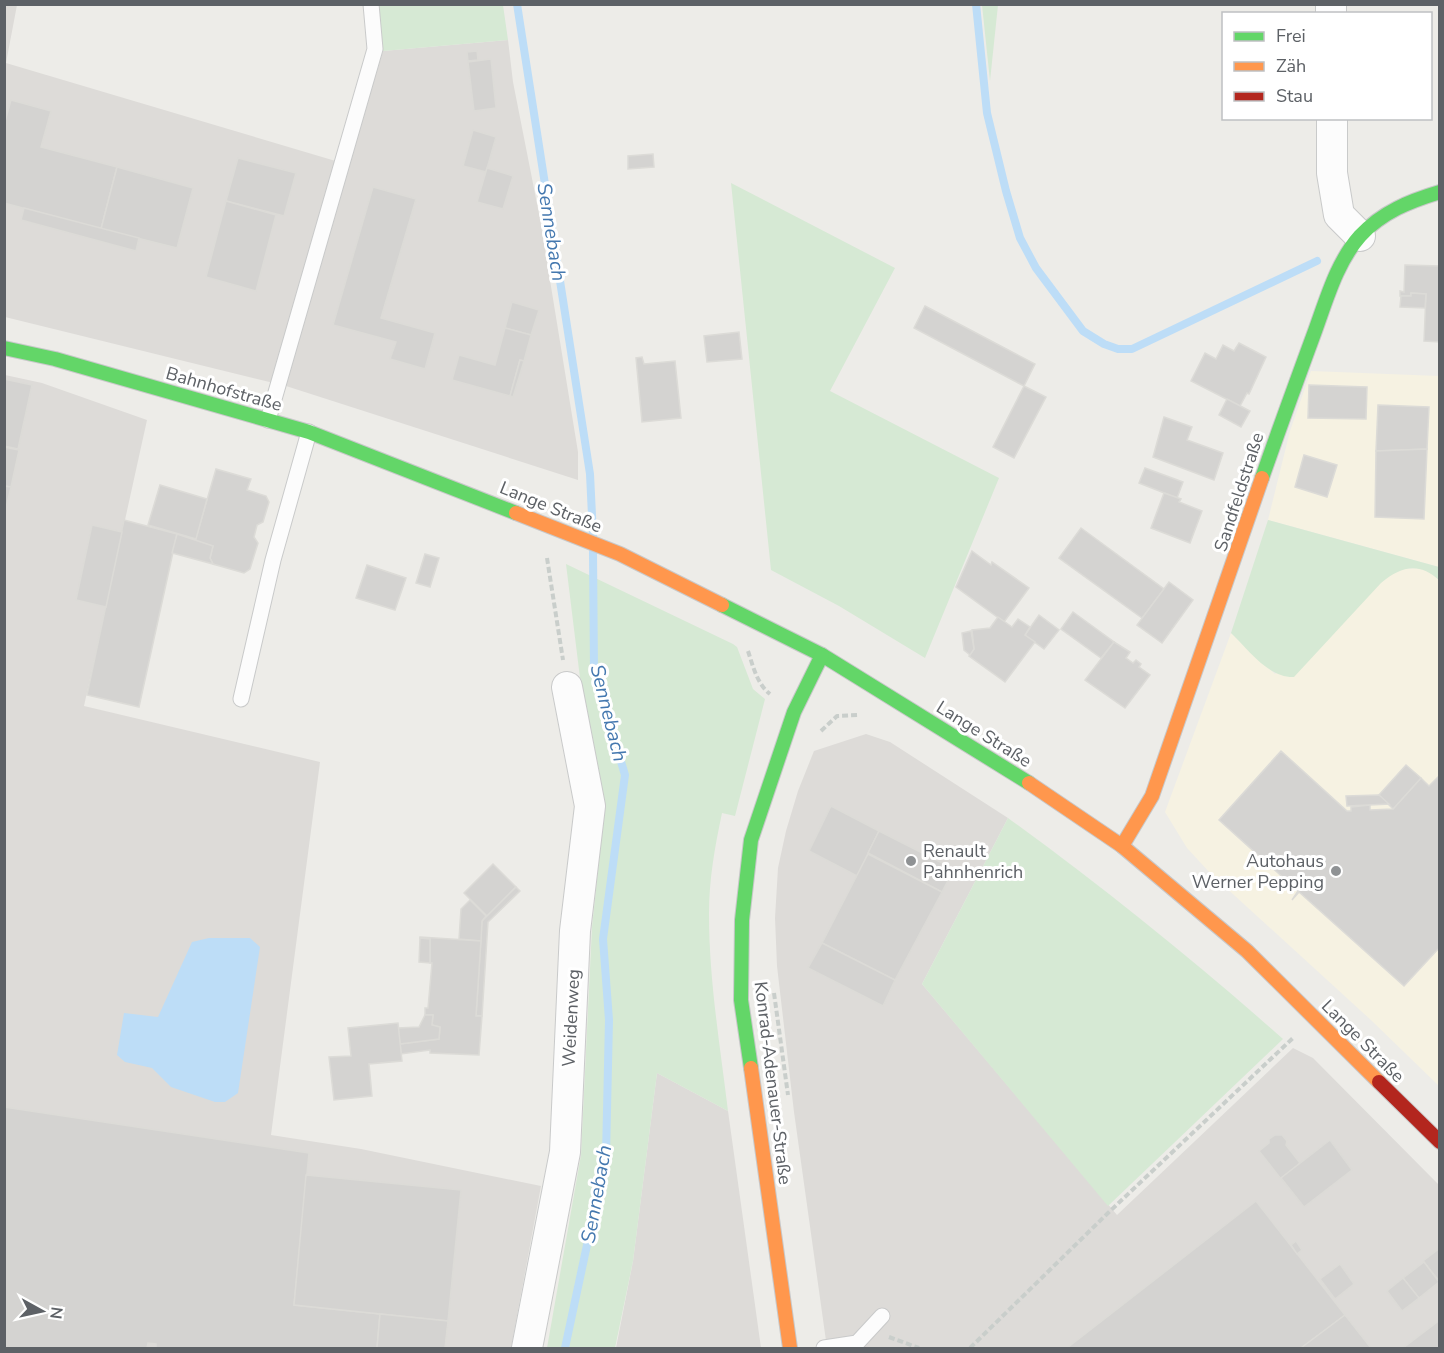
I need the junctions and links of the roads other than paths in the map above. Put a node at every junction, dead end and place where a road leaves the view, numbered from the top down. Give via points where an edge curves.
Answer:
1 (371, 4) edge
2 (1332, 120) edge
3 (1440, 192) edge
4 (1360, 236) junction
5 (4, 348) edge
6 (268, 420) junction
7 (309, 432) junction
8 (429, 478) joint
9 (822, 655) junction
10 (567, 687) road end
11 (241, 699) dead end
12 (1122, 846) junction
13 (1440, 1142) edge
14 (882, 1316) dead end
15 (528, 1348) edge
16 (790, 1348) edge
17 (824, 1348) edge

1 - 6 lane via 375,49
2 - 4 street via 1332,173 1339,215
3 - 4 main road, Sandfeldstraße via 1384,215
4 - 12 main road, Sandfeldstraße via 1339,267 1280,425 1152,796
5 - 6 main road, Bahnhofstraße
6 - 7 main road, Bahnhofstraße
7 - 8 main road, Bahnhofstraße
7 - 11 lane via 273,560
8 - 9 main road, Lange Straße via 620,554
9 - 12 main road, Lange Straße
9 - 16 main road, Konrad-Adenauer-Straße via 794,712 751,840 742,920 741,1000
10 - 15 street, Weidenweg via 590,806 576,931 565,1152
12 - 13 main road, Lange Straße via 1246,951
14 - 17 lane via 857,1343

